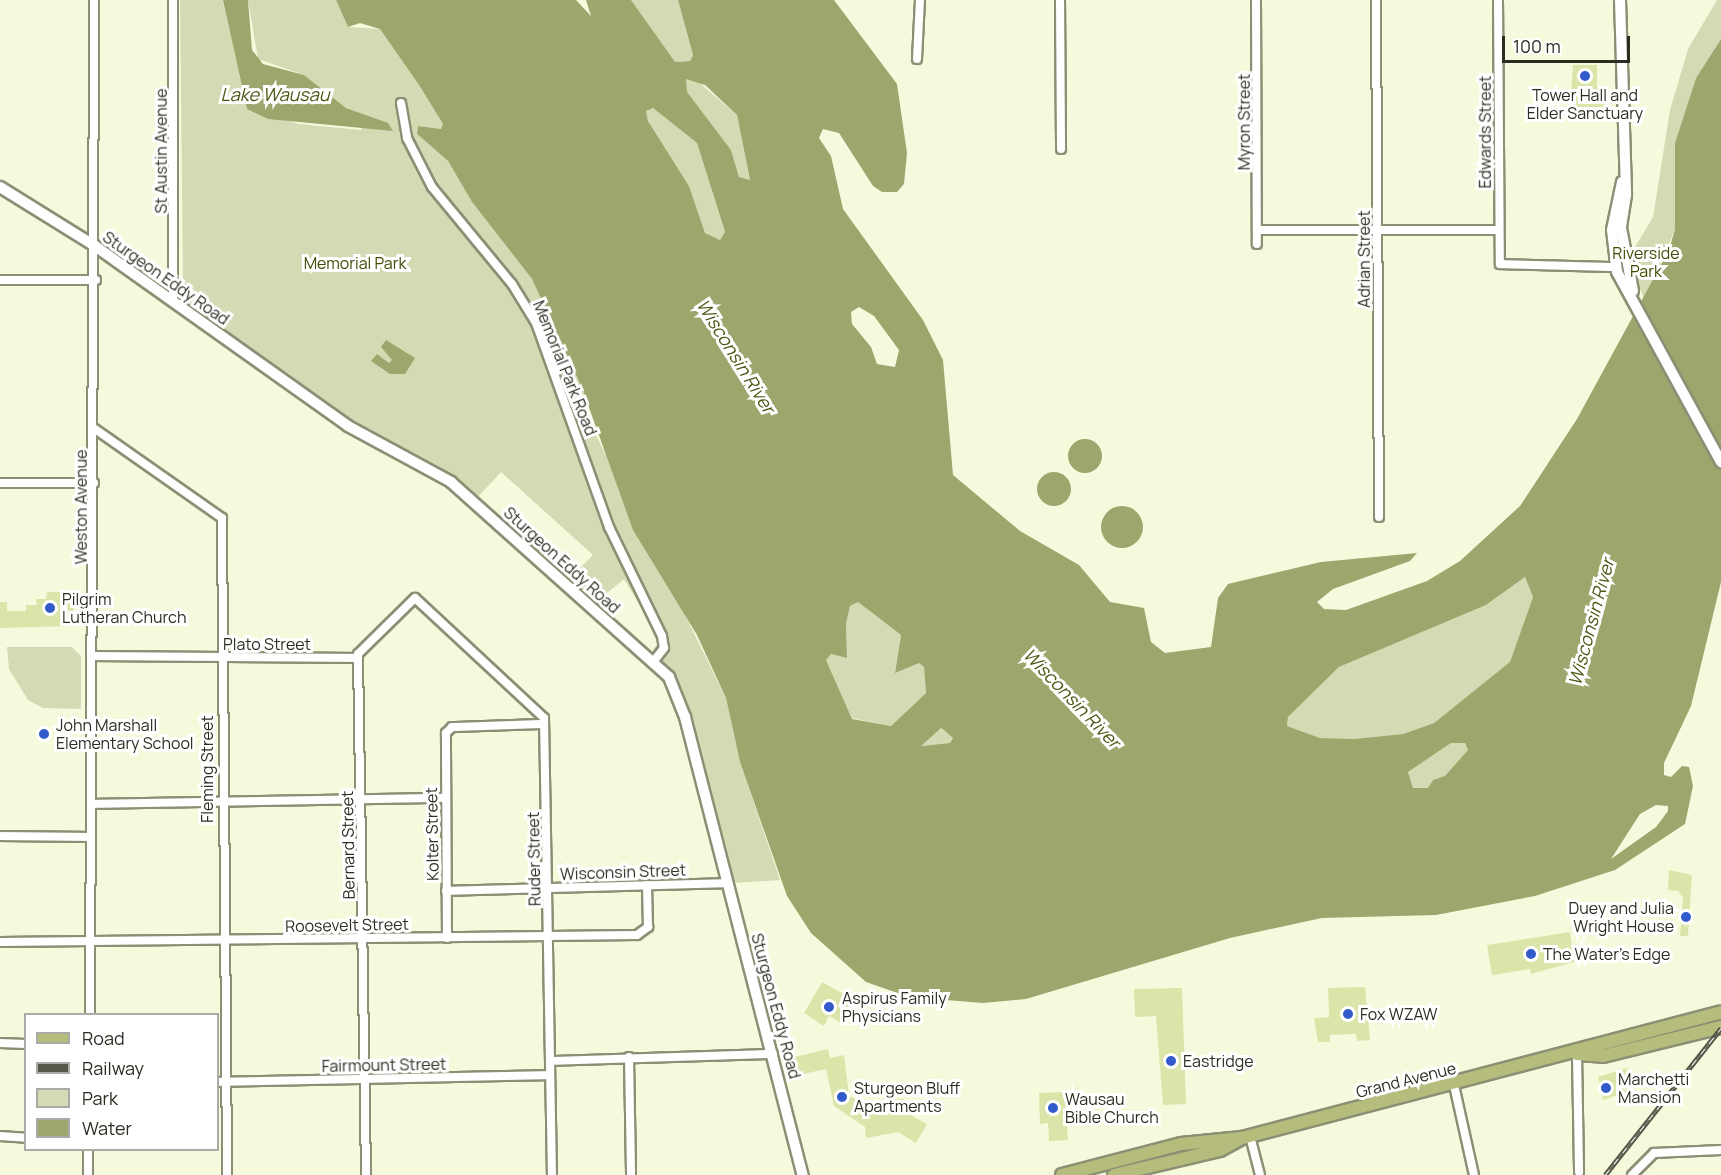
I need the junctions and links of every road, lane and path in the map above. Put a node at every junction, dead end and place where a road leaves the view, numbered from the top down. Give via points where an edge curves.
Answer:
1 (94, 0) edge
2 (173, 0) edge
3 (920, 0) edge
4 (1060, 0) edge
5 (1256, 0) edge
6 (1376, 0) edge
7 (1498, 0) edge
8 (1620, 0) edge
9 (917, 59) dead end
10 (401, 102) dead end
11 (1060, 149) dead end
12 (1622, 182) junction
13 (0, 187) edge
14 (1257, 230) junction
15 (1499, 230) junction
16 (1377, 233) junction
17 (1257, 244) dead end
18 (95, 246) junction
19 (1616, 267) junction
20 (0, 280) edge
21 (96, 280) junction
22 (1633, 294) junction
23 (173, 301) junction
24 (95, 429) junction
25 (1721, 462) edge
26 (0, 483) edge
27 (94, 483) junction
28 (1380, 517) dead end
29 (93, 656) junction
30 (221, 657) junction
31 (358, 658) junction
32 (653, 662) junction
33 (544, 724) junction
34 (444, 798) junction
35 (361, 800) junction
36 (220, 803) junction
37 (91, 804) junction
38 (0, 836) edge
39 (91, 837) junction
40 (728, 883) junction
41 (647, 885) junction
42 (548, 888) junction
43 (446, 891) junction
44 (549, 937) junction
45 (447, 938) junction
46 (363, 939) junction
47 (223, 941) junction
48 (0, 942) edge
49 (90, 943) junction
50 (1721, 1012) edge
51 (90, 1013) edge
52 (1721, 1027) edge
53 (0, 1043) edge
54 (24, 1044) edge
55 (773, 1054) junction
56 (1577, 1054) junction
57 (629, 1057) junction
58 (550, 1061) junction
59 (550, 1075) junction
60 (364, 1079) junction
61 (222, 1082) edge
62 (1454, 1085) junction
63 (0, 1136) edge
64 (1246, 1137) junction
65 (24, 1138) edge
66 (1721, 1150) edge
67 (88, 1151) edge
68 (1578, 1172) dead end
69 (1068, 1174) edge
70 (88, 1175) edge
71 (227, 1175) edge
72 (366, 1175) edge
73 (552, 1175) edge
74 (631, 1175) edge
75 (803, 1175) edge
76 (1114, 1175) edge
77 (1260, 1175) edge
78 (1474, 1175) edge
79 (1632, 1175) edge

1 - 18 street, Weston Avenue
2 - 23 street, St Austin Avenue
3 - 9 street
4 - 11 street
5 - 14 street, Myron Street
6 - 16 street, Adrian Street
7 - 15 street, Edwards Street
8 - 12 street
10 - 32 street, Memorial Park Road via 407,138 432,188 512,284 536,324 609,527 662,636 663,650
12 - 19 street via 1613,225
12 - 22 street via 1622,246
13 - 18 street, Sturgeon Eddy Road
14 - 16 street
14 - 17 street, Myron Street
15 - 16 street
15 - 19 street, Edwards Street via 1500,264
16 - 28 street, Adrian Street
18 - 21 street, Weston Avenue
18 - 23 street, Sturgeon Eddy Road
19 - 22 street
20 - 21 street
21 - 24 street, Weston Avenue
22 - 25 street
23 - 32 street, Sturgeon Eddy Road via 352,428 460,488
24 - 27 street, Weston Avenue
24 - 30 street, Fleming Street via 222,518
26 - 27 street
27 - 29 street, Weston Avenue
29 - 30 street, Plato Street
29 - 37 street, Weston Avenue
30 - 31 street, Plato Street
30 - 36 street, Fleming Street
31 - 33 street via 415,598 530,704
31 - 35 street, Bernard Street
32 - 40 street, Sturgeon Eddy Road via 671,681 682,708
33 - 34 street, Kolter Street via 448,730
33 - 42 street, Ruder Street
34 - 35 street
34 - 43 street, Kolter Street
35 - 36 street
35 - 46 street, Bernard Street
36 - 37 street
36 - 47 street, Fleming Street
37 - 39 street, Weston Avenue
38 - 39 street
39 - 49 street, Weston Avenue
40 - 41 street, Wisconsin Street
40 - 55 street, Sturgeon Eddy Road
41 - 42 street, Wisconsin Street
41 - 44 street, Roosevelt Street via 644,934
42 - 43 street, Wisconsin Street
42 - 44 street, Ruder Street
43 - 45 street, Kolter Street
44 - 45 street, Roosevelt Street
44 - 58 street, Ruder Street
45 - 46 street, Roosevelt Street
46 - 47 street, Roosevelt Street
46 - 60 street, Bernard Street
47 - 49 street, Roosevelt Street
47 - 61 street, Fleming Street
48 - 49 street, Roosevelt Street
49 - 51 street, Weston Avenue
50 - 56 main road, Grand Avenue
52 - 56 main road, Grand Avenue via 1603,1056
53 - 54 street
55 - 57 street
55 - 75 street, Sturgeon Eddy Road
56 - 62 main road, Grand Avenue
56 - 68 street
57 - 58 street
57 - 74 street
58 - 59 street, Ruder Street
59 - 60 street, Fairmount Street
59 - 73 street, Ruder Street
60 - 61 street, Fairmount Street
60 - 72 street, Bernard Street
61 - 71 street, Fleming Street
62 - 64 main road, Grand Avenue
62 - 78 street
63 - 65 street
64 - 69 main road, Grand Avenue via 1181,1144
64 - 76 main road, Grand Avenue via 1220,1150
64 - 77 street
66 - 79 street via 1654,1153
67 - 70 street

